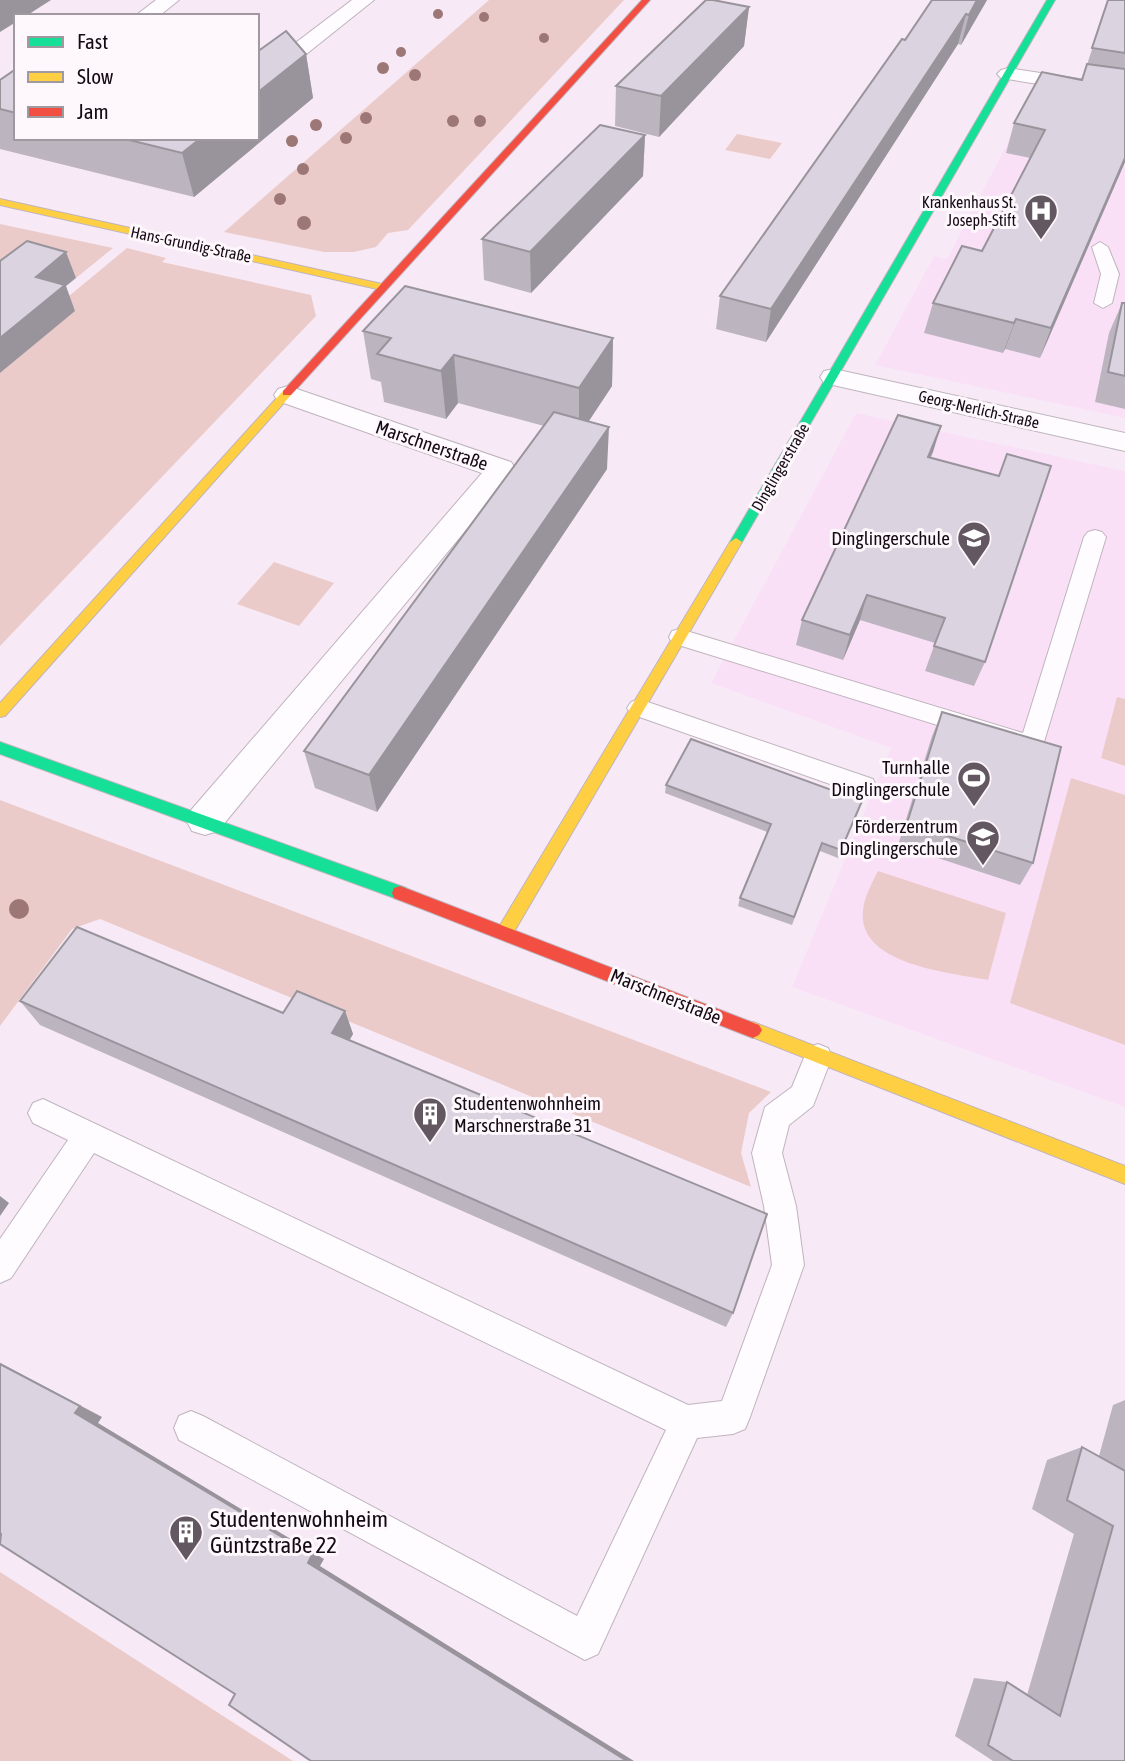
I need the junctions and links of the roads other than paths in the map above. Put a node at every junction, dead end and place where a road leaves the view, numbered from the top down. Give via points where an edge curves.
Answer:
1 (169, 0) edge
2 (364, 0) edge
3 (646, 0) edge
4 (1051, 0) edge
5 (148, 14) edge
6 (1008, 74) junction
7 (259, 80) edge
8 (1125, 92) edge
9 (0, 202) edge
10 (1100, 247) edge
11 (382, 287) junction
12 (1103, 303) dead end
13 (834, 377) junction
14 (288, 394) junction
15 (1125, 442) edge
16 (1095, 537) dead end
17 (680, 637) junction
18 (639, 708) junction
19 (0, 712) edge
20 (0, 748) edge
21 (864, 786) dead end
22 (205, 820) junction
23 (505, 932) junction
24 (818, 1057) junction
25 (43, 1113) dead end
26 (89, 1135) junction
27 (1125, 1175) edge
28 (0, 1267) edge
29 (687, 1422) junction
30 (191, 1428) dead end

1 - 5 street
2 - 7 street
3 - 11 street
4 - 6 street, Dinglingerstraße
6 - 8 street
6 - 13 street, Dinglingerstraße
9 - 11 street, Hans-Grundig-Straße
10 - 12 lane via 1110,274
11 - 14 street
13 - 15 street, Georg-Nerlich-Straße
13 - 17 street, Dinglingerstraße
14 - 19 street
14 - 22 street, Marschnerstraße via 501,469
16 - 17 lane via 1031,745
17 - 18 street, Dinglingerstraße
18 - 21 lane
18 - 23 street, Dinglingerstraße
20 - 22 street, Marschnerstraße
22 - 23 street, Marschnerstraße
23 - 24 street, Marschnerstraße
24 - 27 street, Marschnerstraße
24 - 29 lane via 803,1096 776,1117 767,1153 788,1265 733,1417
25 - 26 lane
26 - 28 lane
26 - 29 lane
29 - 30 lane via 585,1641

